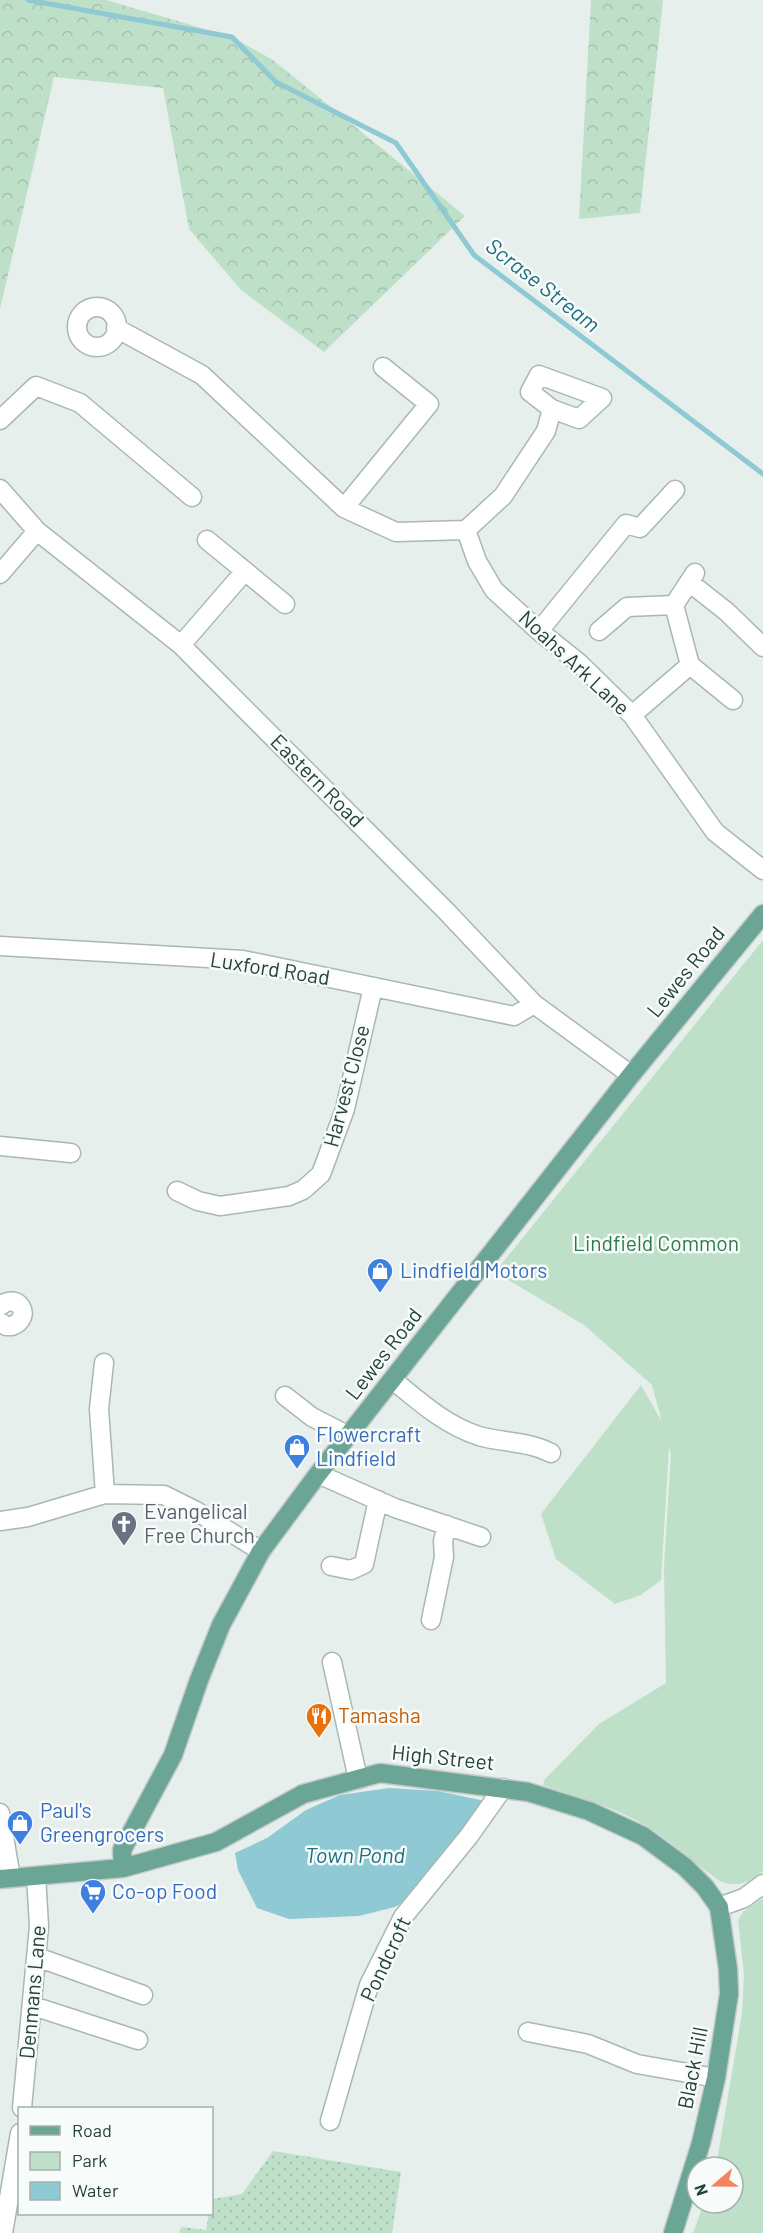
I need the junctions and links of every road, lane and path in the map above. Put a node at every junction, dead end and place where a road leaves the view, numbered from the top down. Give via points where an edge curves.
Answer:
1 (117, 328) dead end
2 (382, 367) dead end
3 (552, 409) dead end
4 (0, 420) edge
5 (0, 489) edge
6 (675, 490) dead end
7 (192, 497) dead end
8 (344, 508) junction
9 (466, 530) junction
10 (37, 531) junction
11 (207, 540) dead end
12 (245, 571) junction
13 (0, 574) edge
14 (285, 604) dead end
15 (674, 605) junction
16 (539, 631) junction
17 (599, 631) dead end
18 (181, 645) junction
19 (763, 647) edge
20 (690, 665) junction
21 (733, 700) dead end
22 (632, 715) junction
23 (763, 870) edge
24 (763, 914) edge
25 (0, 946) edge
26 (373, 987) junction
27 (534, 1004) junction
28 (631, 1075) junction
29 (0, 1146) edge
30 (71, 1153) dead end
31 (177, 1191) dead end
32 (0, 1306) edge
33 (0, 1322) edge
34 (104, 1363) dead end
35 (393, 1380) junction
36 (285, 1396) dead end
37 (349, 1436) junction
38 (546, 1445) dead end
39 (318, 1474) junction
40 (105, 1494) junction
41 (378, 1500) junction
42 (0, 1521) edge
43 (447, 1525) junction
44 (482, 1537) dead end
45 (261, 1551) junction
46 (331, 1566) dead end
47 (431, 1620) dead end
48 (332, 1662) dead end
49 (358, 1779) junction
50 (503, 1788) junction
51 (0, 1813) edge
52 (123, 1868) junction
53 (36, 1876) junction
54 (5, 1878) edge
55 (763, 1884) edge
56 (719, 1907) junction
57 (38, 1957) junction
58 (143, 1995) dead end
59 (33, 2006) junction
60 (528, 2032) dead end
61 (138, 2040) dead end
62 (716, 2078) junction
63 (22, 2107) edge
64 (330, 2121) dead end
65 (18, 2145) edge
66 (3, 2233) edge
67 (673, 2233) edge

1 - 8 street via 202,375
2 - 8 street via 429,404
3 - 9 street via 546,431 503,496
4 - 7 street via 36,386 80,403
5 - 10 street, Eastern Road
6 - 16 street via 640,528 626,524
8 - 9 street via 396,532
9 - 16 street, Noahs Ark Lane via 477,561 494,590
10 - 13 street
10 - 18 street, Eastern Road
11 - 12 street
12 - 14 street
12 - 18 street
15 - 17 street via 627,607
15 - 19 street via 692,577
15 - 20 street
16 - 22 street, Noahs Ark Lane via 579,663
18 - 27 street, Eastern Road
20 - 21 street
20 - 22 street
22 - 23 street, Noahs Ark Lane via 715,831
24 - 28 main road, Lewes Road
25 - 26 street, Luxford Road via 243,960
26 - 27 street, Luxford Road via 514,1016
26 - 31 street, Harvest Close via 345,1110 321,1174 303,1191 288,1196 220,1206
27 - 28 street, Eastern Road
28 - 35 main road, Lewes Road
29 - 30 street
32 - 33 street via 14,1301 23,1315 12,1326
34 - 40 street via 99,1409
35 - 37 main road, Lewes Road
35 - 38 street via 438,1417 479,1436
36 - 37 street via 312,1417
37 - 39 main road, Lewes Road
39 - 41 street
39 - 45 main road, Lewes Road
40 - 42 street via 28,1517
40 - 45 street via 164,1496 196,1510
41 - 43 street
41 - 46 street via 364,1564 351,1570
43 - 44 street
43 - 47 street
45 - 52 main road, Lewes Road via 221,1625 173,1755 122,1850
48 - 49 street
49 - 50 main road, High Street via 380,1773
49 - 52 main road, High Street via 303,1794 216,1842
50 - 56 main road, High Street via 560,1801 643,1836 685,1868
50 - 64 street, Pondcroft via 403,1917 369,1985
51 - 54 street
52 - 53 main road, High Street
53 - 54 main road, High Street
53 - 57 street, Denmans Lane
55 - 56 street via 744,1898
56 - 62 main road, Black Hill via 729,1994
57 - 58 street
57 - 59 street, Denmans Lane
59 - 61 street
59 - 63 street, Denmans Lane
60 - 62 street via 588,2044 637,2064
62 - 67 main road, Black Hill
65 - 66 street

